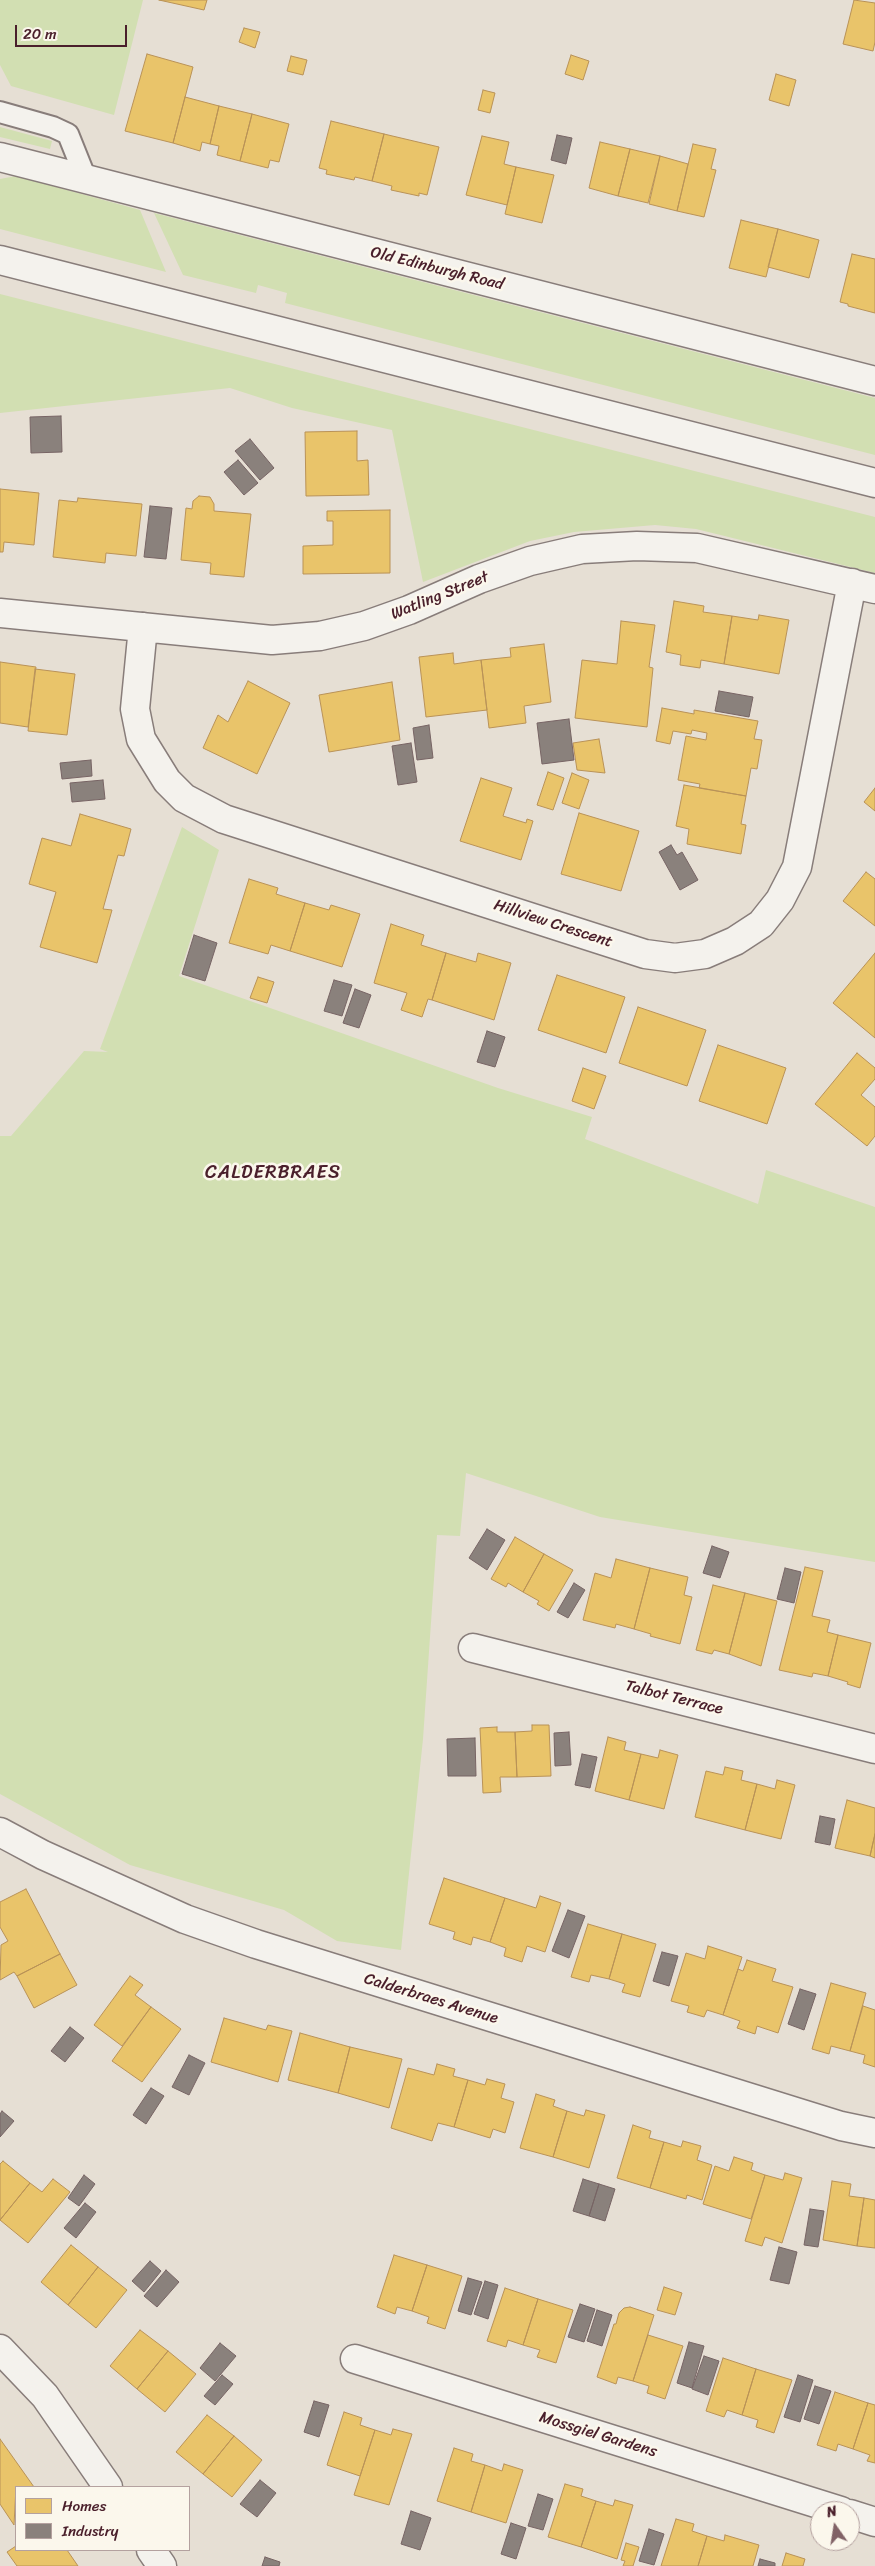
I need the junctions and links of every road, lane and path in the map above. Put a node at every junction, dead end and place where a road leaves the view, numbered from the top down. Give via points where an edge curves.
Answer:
1 (0, 112) edge
2 (0, 157) edge
3 (86, 180) junction
4 (0, 260) edge
5 (875, 381) edge
6 (875, 483) edge
7 (863, 586) edge
8 (0, 612) edge
9 (143, 627) junction
10 (473, 1648) dead end
11 (875, 1749) edge
12 (0, 1832) edge
13 (875, 2133) edge
14 (0, 2349) edge
15 (355, 2359) dead end
16 (107, 2486) edge
17 (810, 2501) edge
18 (860, 2517) edge
19 (875, 2522) edge
20 (152, 2551) edge
21 (162, 2566) edge

1 - 3 lane via 53,126 68,134
2 - 3 street, Old Edinburgh Road
3 - 5 street, Old Edinburgh Road
4 - 6 street
7 - 9 street, Watling Street via 697,548 637,546 582,549 479,579 373,623 320,636 272,640
7 - 9 street, Hillview Crescent via 797,868 780,900 761,924 735,941 705,954 675,958 644,954 224,819 191,802 167,781 141,739 135,709
8 - 9 street, Watling Street
10 - 11 street, Talbot Terrace
12 - 13 street, Calderbraes Avenue via 43,1855 185,1919 256,1944 832,2123
14 - 16 street via 45,2396
15 - 17 street, Mossgiel Gardens
18 - 19 street
20 - 21 street

